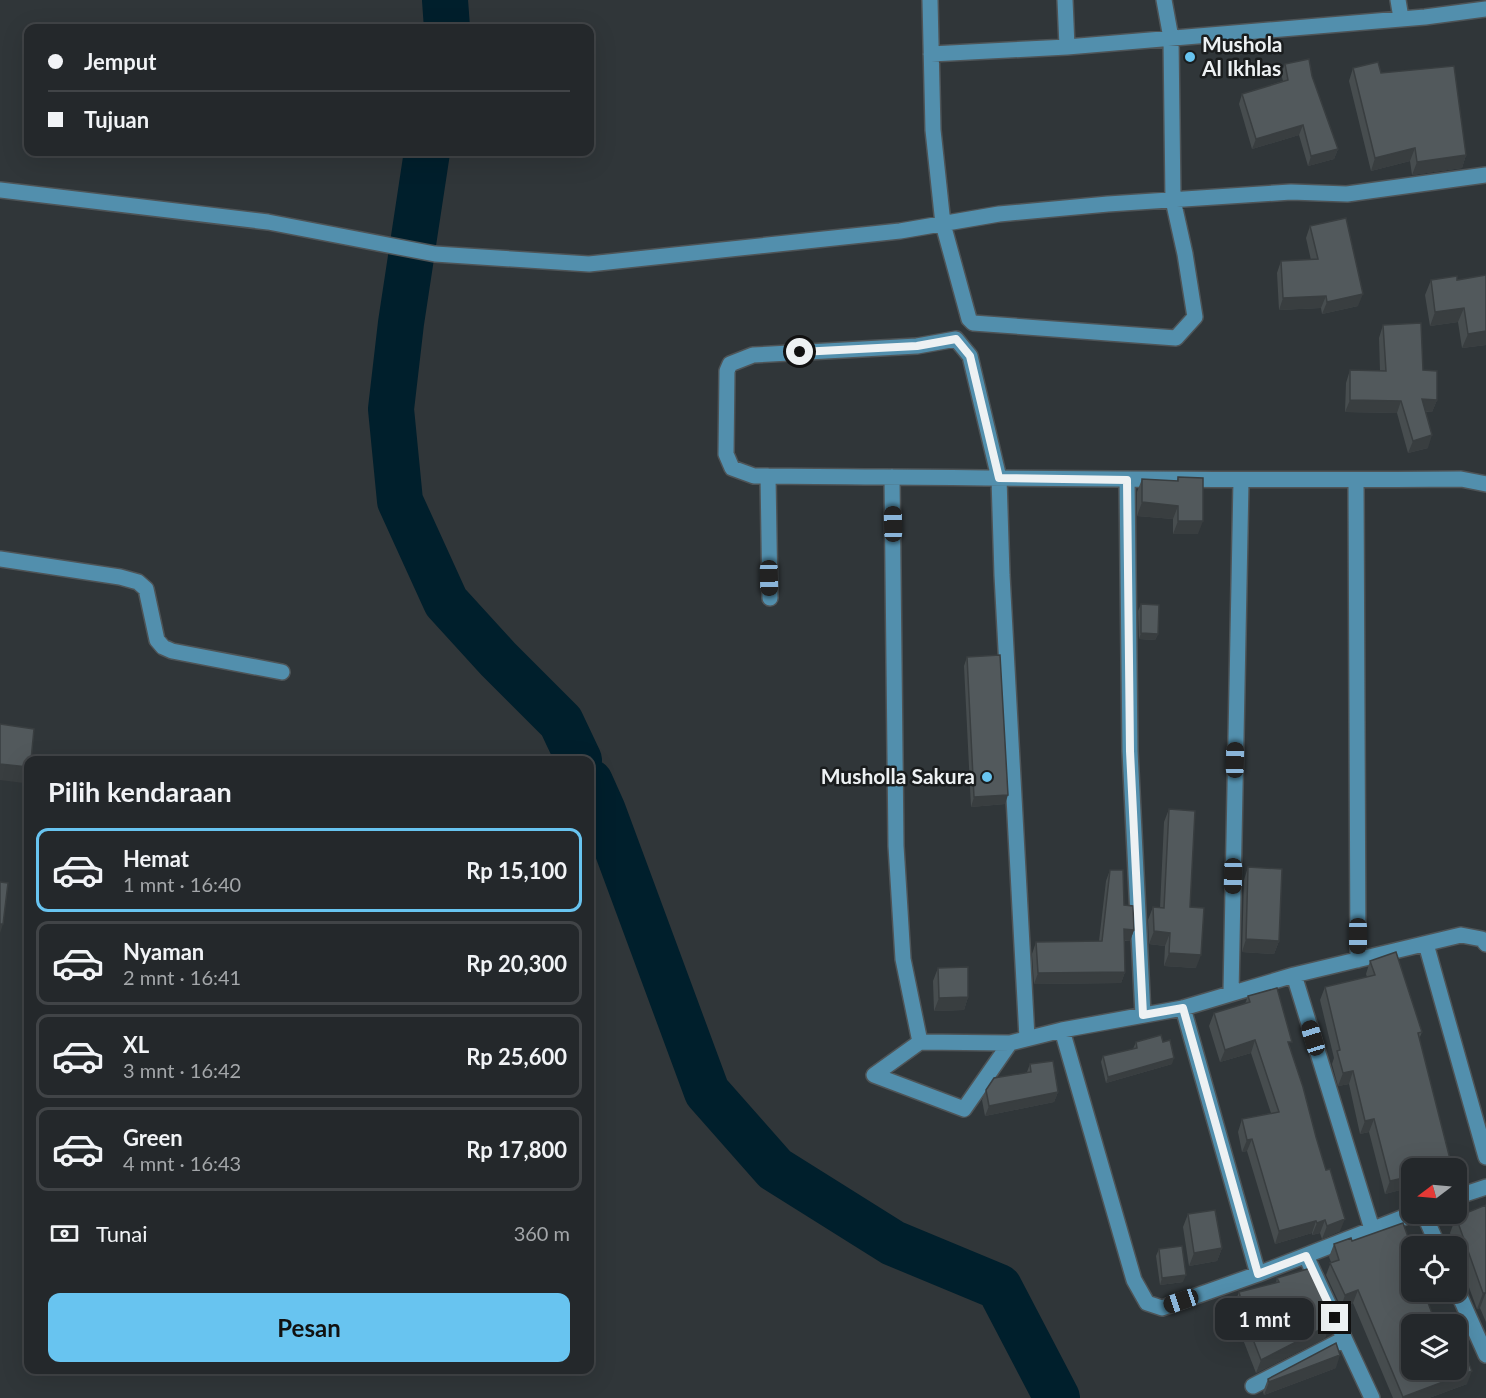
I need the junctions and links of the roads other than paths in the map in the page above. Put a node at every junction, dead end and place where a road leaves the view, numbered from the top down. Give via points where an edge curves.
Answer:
1 (930, 0) edge
2 (1065, 0) edge
3 (1164, 0) edge
4 (1398, 0) edge
5 (1486, 9) edge
6 (1401, 18) junction
7 (1171, 38) junction
8 (1067, 47) junction
9 (931, 54) junction
10 (1486, 175) edge
11 (0, 190) edge
12 (1173, 200) junction
13 (944, 224) junction
14 (768, 476) junction
15 (892, 477) junction
16 (999, 478) junction
17 (1127, 480) junction
18 (1356, 480) junction
19 (1241, 481) junction
20 (1486, 484) edge
21 (0, 559) edge
22 (770, 598) dead end
23 (282, 672) dead end
24 (1426, 944) junction
25 (1486, 944) edge
26 (1358, 960) junction
27 (1294, 975) junction
28 (1231, 993) junction
29 (1183, 1008) junction
30 (1143, 1015) junction
31 (1062, 1029) junction
32 (1027, 1038) junction
33 (920, 1042) junction
34 (1010, 1043) junction
35 (1486, 1157) edge
36 (1486, 1187) edge
37 (1467, 1193) edge
38 (1401, 1218) edge
39 (1372, 1229) junction
40 (1306, 1256) junction
41 (1258, 1274) junction
42 (1462, 1302) edge
43 (1344, 1339) junction
44 (1486, 1355) edge
45 (1253, 1386) dead end
46 (1372, 1398) edge

1 - 9 street
2 - 8 street
3 - 7 street
4 - 6 street
5 - 6 street
6 - 7 street
7 - 8 street
7 - 12 street
8 - 9 street
9 - 13 street via 933,130
10 - 12 street via 1347,194 1291,192
11 - 13 street via 268,222 435,254 589,264
12 - 13 street via 999,214
12 - 13 street via 1195,317 1176,338 973,323
14 - 15 street
14 - 16 street via 754,476 732,468 726,454 730,364 753,355 917,346 956,339 970,356
14 - 22 street
15 - 16 street
15 - 33 street via 896,846 903,959
16 - 17 street
16 - 32 street
17 - 19 street
17 - 30 street via 1130,751
18 - 19 street
18 - 20 street via 1461,479
18 - 26 street
19 - 28 street
21 - 23 street via 138,582 146,589 157,640 163,647
24 - 25 street via 1461,935 1482,939
24 - 26 street
24 - 35 street
26 - 27 street
27 - 28 street
27 - 39 street
28 - 29 street
29 - 30 street
29 - 41 street
30 - 31 street
31 - 32 street
31 - 41 street via 1134,1280 1147,1303 1162,1308
32 - 34 street
33 - 34 street
33 - 34 street via 874,1075 964,1109
36 - 37 street
38 - 39 street
39 - 40 street
40 - 41 street
40 - 43 street
42 - 44 street
43 - 45 street
43 - 46 street

